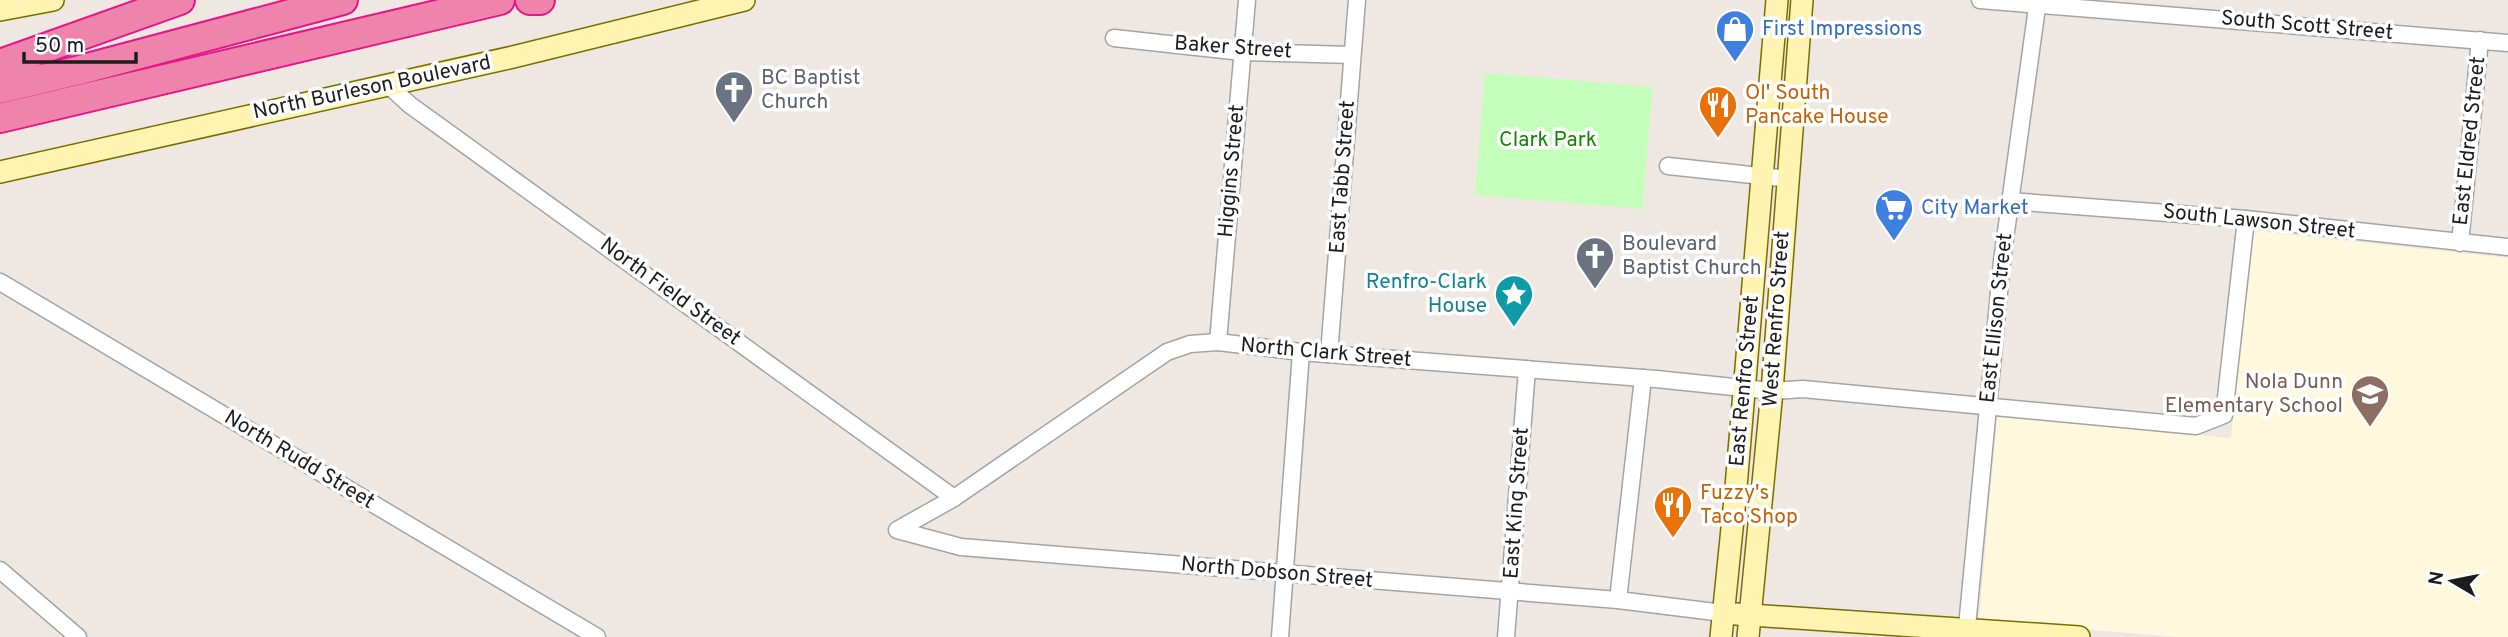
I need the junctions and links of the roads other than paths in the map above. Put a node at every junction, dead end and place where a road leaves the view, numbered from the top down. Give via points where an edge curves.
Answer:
1 (53, 0) edge
2 (180, 0) edge
3 (343, 0) edge
4 (500, 0) edge
5 (530, 0) edge
6 (540, 0) edge
7 (744, 0) edge
8 (1247, 0) edge
9 (1357, 0) edge
10 (1777, 0) edge
11 (1802, 0) edge
12 (1979, 0) edge
13 (2037, 2) edge
14 (0, 10) edge
15 (1114, 38) dead end
16 (2480, 40) junction
17 (2508, 43) edge
18 (1242, 52) junction
19 (1352, 55) junction
20 (0, 64) edge
21 (225, 67) junction
22 (387, 84) junction
23 (0, 89) edge
24 (0, 118) edge
25 (0, 138) edge
26 (1668, 166) dead end
27 (0, 172) edge
28 (1762, 177) junction
29 (1788, 178) junction
30 (2010, 201) junction
31 (2246, 219) junction
32 (2460, 243) junction
33 (2508, 247) edge
34 (0, 282) edge
35 (1218, 342) junction
36 (1301, 352) junction
37 (1329, 354) junction
38 (1527, 369) junction
39 (1643, 378) junction
40 (1744, 387) junction
41 (1772, 391) junction
42 (1987, 405) junction
43 (954, 498) junction
44 (0, 570) edge
45 (1285, 574) junction
46 (1510, 591) junction
47 (1618, 600) junction
48 (1723, 612) junction
49 (1749, 626) edge
50 (1966, 634) edge
51 (78, 637) edge
52 (597, 637) edge
53 (1280, 637) edge
54 (1506, 637) edge
55 (1721, 637) edge
56 (2079, 637) edge

1 - 14 main road
2 - 20 highway
3 - 23 highway
4 - 21 highway
5 - 6 highway
7 - 22 main road, North Burleson Boulevard
8 - 18 street, Higgins Street
9 - 19 street, East Tabb Street
10 - 28 main road, East Renfro Street
11 - 29 main road, West Renfro Street
12 - 13 street, South Scott Street
13 - 16 street, South Scott Street
13 - 30 street, East Ellison Street
15 - 18 street, Baker Street
16 - 17 street, South Scott Street
16 - 32 street, East Eldred Street
18 - 19 street, Baker Street
18 - 35 street, Higgins Street
19 - 37 street, East Tabb Street
21 - 24 highway
21 - 25 highway via 196,86
22 - 27 main road, North Burleson Boulevard
22 - 43 street, North Field Street
26 - 28 street
28 - 29 street
28 - 40 main road, East Renfro Street
29 - 41 main road, West Renfro Street
30 - 31 street, South Lawson Street
30 - 42 street, East Ellison Street
31 - 32 street, South Lawson Street
31 - 42 street, North Clark Street via 2224,415 2196,426
32 - 33 street, South Lawson Street
34 - 52 street, North Rudd Street
35 - 36 street, North Clark Street
35 - 43 street, North Clark Street via 1167,352
36 - 37 street, North Clark Street
36 - 45 street
37 - 38 street, North Clark Street
38 - 39 street, North Clark Street
38 - 46 street, East King Street
39 - 40 street, North Clark Street
39 - 47 street
40 - 41 street, North Clark Street
40 - 48 main road, East Renfro Street
41 - 42 street, North Clark Street
41 - 49 main road, West Renfro Street
42 - 50 street, East Ellison Street
43 - 45 street, North Dobson Street via 897,530 961,547
44 - 51 street
45 - 46 street, North Dobson Street
45 - 53 street
46 - 47 street, North Dobson Street
46 - 54 street, East King Street
47 - 48 street, North Dobson Street
48 - 49 main road
48 - 55 main road, East Renfro Street
49 - 50 main road
50 - 56 main road

